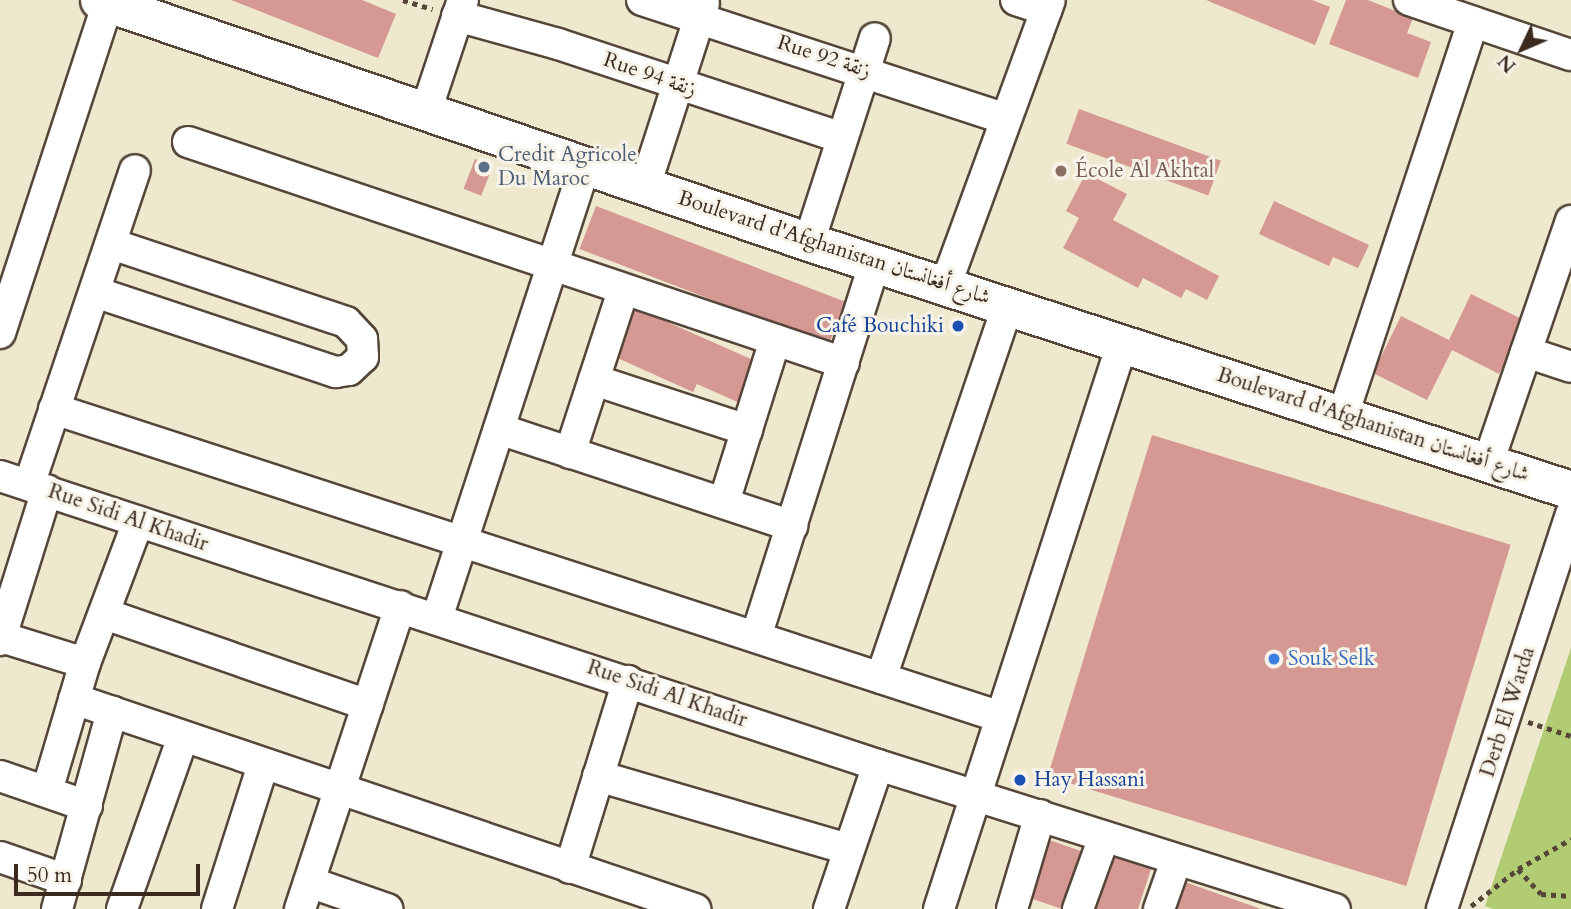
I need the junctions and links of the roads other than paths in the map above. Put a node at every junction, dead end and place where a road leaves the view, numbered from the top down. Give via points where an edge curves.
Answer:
1 (642, 0) edge
2 (1016, 0) edge
3 (1409, 0) edge
4 (104, 2) edge
5 (1048, 5) edge
6 (460, 8) edge
7 (702, 10) edge
8 (1473, 22) junction
9 (875, 38) dead end
10 (1571, 55) edge
11 (863, 69) junction
12 (680, 85) junction
13 (426, 111) junction
14 (1004, 118) junction
15 (842, 138) junction
16 (188, 142) dead end
17 (585, 166) junction
18 (135, 170) dead end
19 (645, 186) junction
20 (1571, 221) edge
21 (809, 242) junction
22 (112, 244) junction
23 (875, 262) junction
24 (552, 268) junction
25 (946, 284) junction
26 (624, 291) junction
27 (95, 292) junction
28 (1008, 305) junction
29 (0, 333) edge
30 (775, 340) junction
31 (1124, 341) junction
32 (1526, 352) junction
33 (844, 363) junction
34 (1571, 367) edge
35 (594, 380) junction
36 (54, 409) junction
37 (1343, 415) junction
38 (499, 429) junction
39 (747, 430) junction
40 (570, 453) junction
41 (1488, 463) junction
42 (0, 476) edge
43 (38, 487) junction
44 (1571, 490) edge
45 (724, 502) junction
46 (1571, 515) edge
47 (138, 522) junction
48 (792, 526) junction
49 (462, 541) junction
50 (400, 606) junction
51 (105, 614) junction
52 (437, 618) junction
53 (756, 637) junction
54 (0, 639) edge
55 (85, 663) junction
56 (881, 678) junction
57 (628, 681) junction
58 (74, 699) junction
59 (368, 705) junction
60 (112, 712) junction
61 (1001, 717) junction
62 (183, 737) junction
63 (263, 765) junction
64 (878, 765) junction
65 (0, 776) edge
66 (598, 776) junction
67 (47, 791) junction
68 (340, 792) junction
69 (978, 793) junction
70 (86, 806) junction
71 (1040, 815) junction
72 (1104, 837) junction
73 (848, 849) junction
74 (0, 857) edge
75 (1176, 861) junction
76 (570, 868) junction
77 (66, 880) junction
78 (305, 895) edge
79 (57, 909) edge
80 (122, 909) edge
81 (217, 909) edge
82 (387, 909) edge
83 (695, 909) edge
84 (830, 909) edge
85 (939, 909) edge
86 (1012, 909) edge
87 (1077, 909) edge
88 (1159, 909) edge
89 (1335, 909) edge
90 (1442, 909) edge

1 - 7 street, Rue 92 زنقة
2 - 5 street
3 - 8 street
4 - 13 street, Boulevard d'Afghanistan شارع أفغانستان
4 - 29 street
5 - 14 street
6 - 12 street, Rue 94 زنقة
6 - 13 street
7 - 11 street, Rue 92 زنقة
7 - 12 street
8 - 10 street
8 - 37 street
9 - 11 street
11 - 14 street, Rue 92 زنقة
11 - 15 street
12 - 15 street, Rue 94 زنقة
12 - 19 street
13 - 17 street, Boulevard d'Afghanistan شارع أفغانستان
14 - 25 street
15 - 21 street
16 - 24 street
17 - 19 street, Boulevard d'Afghanistan شارع أفغانستان
17 - 24 street
18 - 22 street
19 - 21 street, Boulevard d'Afghanistan شارع أفغانستان
20 - 32 street
21 - 23 street, Boulevard d'Afghanistan شارع أفغانستان
22 - 27 street
22 - 27 street via 346,322 362,339 363,357 349,370 336,372
23 - 25 street, Boulevard d'Afghanistan شارع أفغانستان
23 - 33 street
24 - 26 street
24 - 38 street
25 - 28 street, Boulevard d'Afghanistan شارع أفغانستان
26 - 30 street
26 - 35 street
27 - 36 street
28 - 31 street, Boulevard d'Afghanistan شارع أفغانستان
28 - 56 street
30 - 33 street
30 - 39 street
31 - 37 street, Boulevard d'Afghanistan شارع أفغانستان
31 - 61 street
32 - 34 street
32 - 41 street
33 - 48 street
35 - 39 street
35 - 40 street
36 - 43 street
36 - 49 street
37 - 41 street, Boulevard d'Afghanistan شارع أفغانستان
38 - 40 street
38 - 49 street
39 - 45 street
40 - 45 street
41 - 44 street, Boulevard d'Afghanistan شارع أفغانستان
42 - 43 street, Rue Sidi Al Khadir
43 - 47 street, Rue Sidi Al Khadir
43 - 54 street
45 - 48 street
46 - 90 street, Derb El Warda
47 - 50 street, Rue Sidi Al Khadir
47 - 51 street
48 - 53 street
49 - 52 street
49 - 53 street
50 - 52 street, Rue Sidi Al Khadir
50 - 59 street
51 - 55 street
51 - 59 street
52 - 57 street, Rue Sidi Al Khadir
53 - 56 street
54 - 55 street
55 - 58 street
56 - 61 street
57 - 64 street, Rue Sidi Al Khadir
57 - 66 street
58 - 60 street
58 - 67 street
59 - 68 street
60 - 62 street
60 - 70 street
61 - 69 street
62 - 63 street
62 - 80 street
63 - 68 street
63 - 81 street
64 - 69 street, Rue Sidi Al Khadir
64 - 73 street
65 - 67 street
66 - 73 street
66 - 76 street
67 - 70 street
68 - 76 street
68 - 78 street
69 - 71 street, Rue Sidi Al Khadir
69 - 85 street
70 - 77 street
71 - 72 street, Rue Sidi Al Khadir
71 - 86 street
72 - 75 street, Rue Sidi Al Khadir
72 - 87 street
73 - 84 street
74 - 77 street
75 - 88 street
75 - 89 street, Rue Sidi Al Khadir
76 - 83 street
77 - 79 street
78 - 82 street

